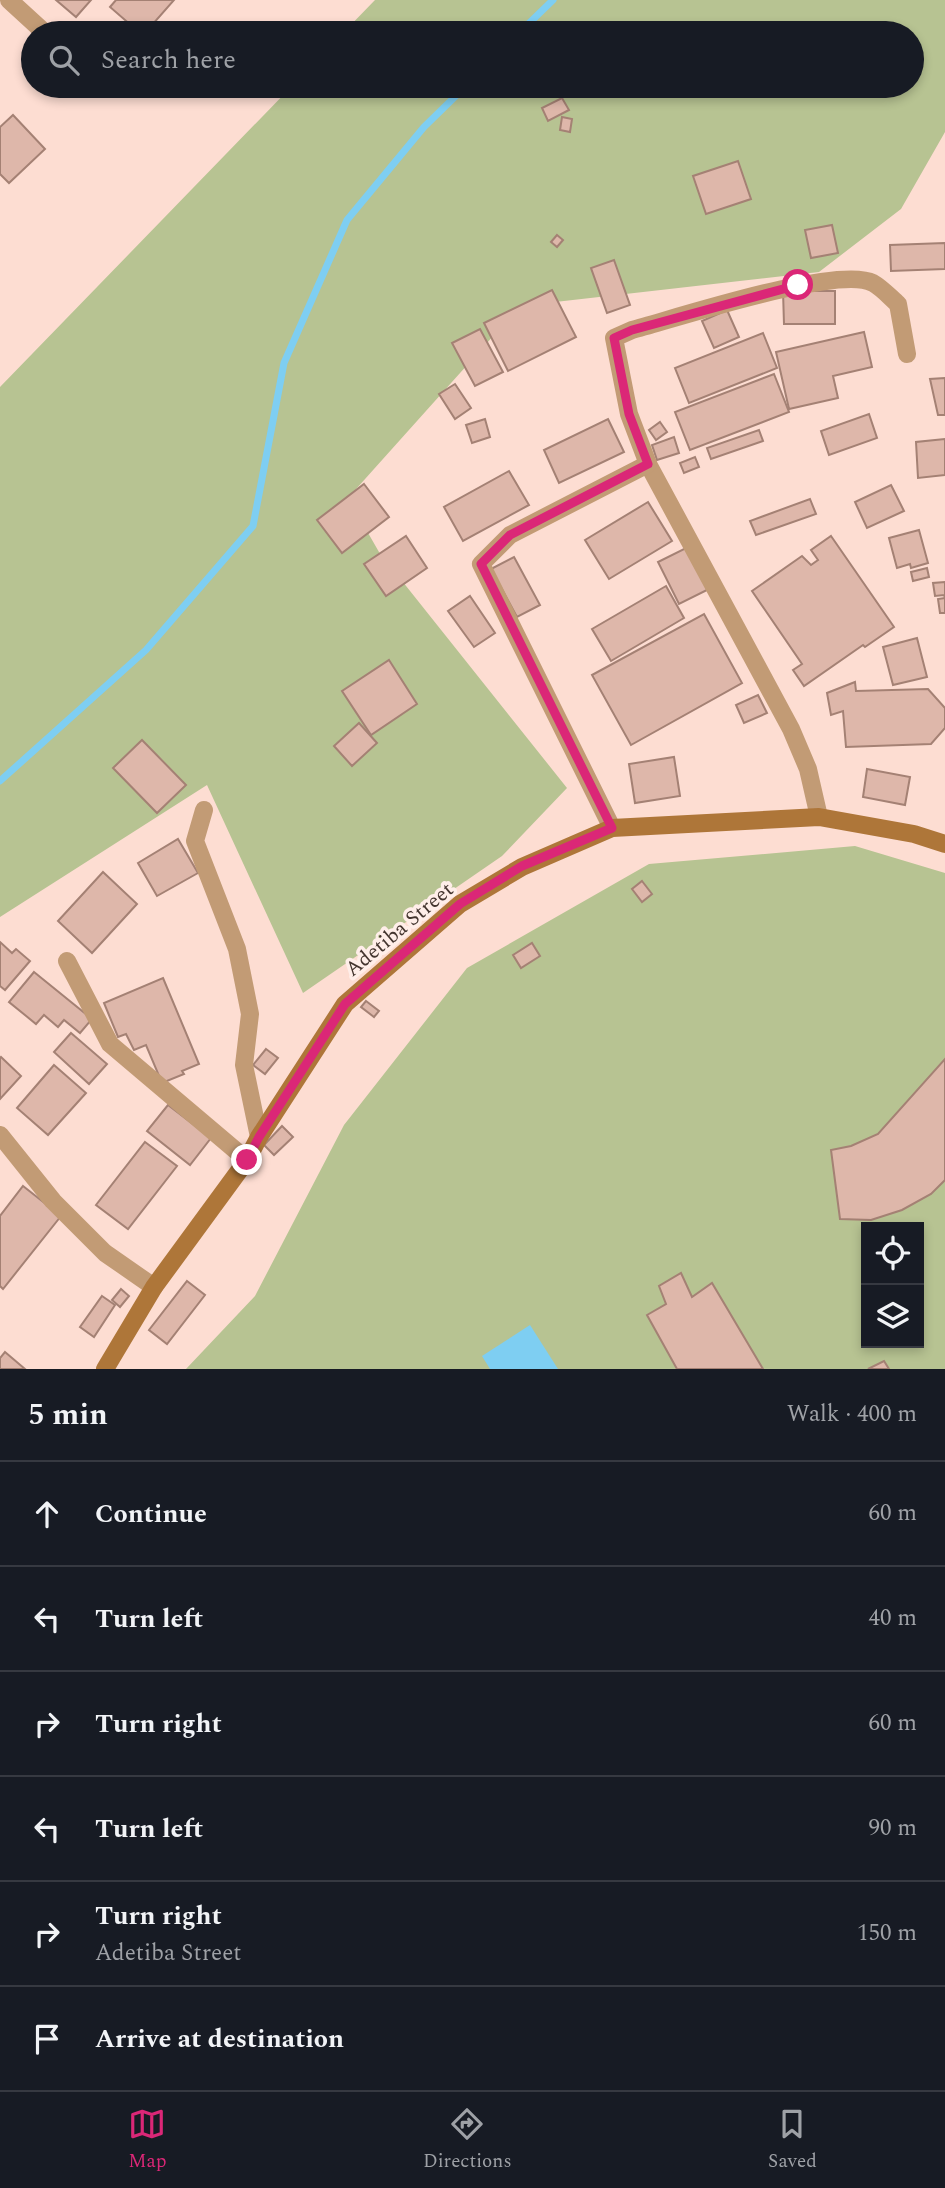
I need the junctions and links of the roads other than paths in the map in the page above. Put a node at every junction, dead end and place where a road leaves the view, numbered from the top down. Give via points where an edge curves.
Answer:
1 (9, 0) edge
2 (32, 21) edge
3 (907, 354) dead end
4 (648, 464) junction
5 (204, 810) dead end
6 (818, 817) junction
7 (612, 828) junction
8 (945, 844) edge
9 (67, 961) dead end
10 (0, 1135) edge
11 (259, 1137) junction
12 (247, 1160) junction
13 (154, 1287) junction
14 (106, 1369) edge

1 - 2 street
3 - 4 street via 898,304 872,283 848,279 798,285 632,330 614,338 629,414
4 - 6 street via 792,729 808,769
4 - 7 street via 510,535 481,564
5 - 11 street via 195,841 237,949 250,1014 244,1065
6 - 7 street, Adetiba Street
6 - 8 street, Adetiba Street
7 - 11 street, Adetiba Street via 522,866 460,904 345,1004
9 - 12 street via 110,1044
10 - 13 street via 53,1201 105,1253
11 - 12 street, Adetiba Street
12 - 13 street, Adetiba Street
13 - 14 street, Adetiba Street

